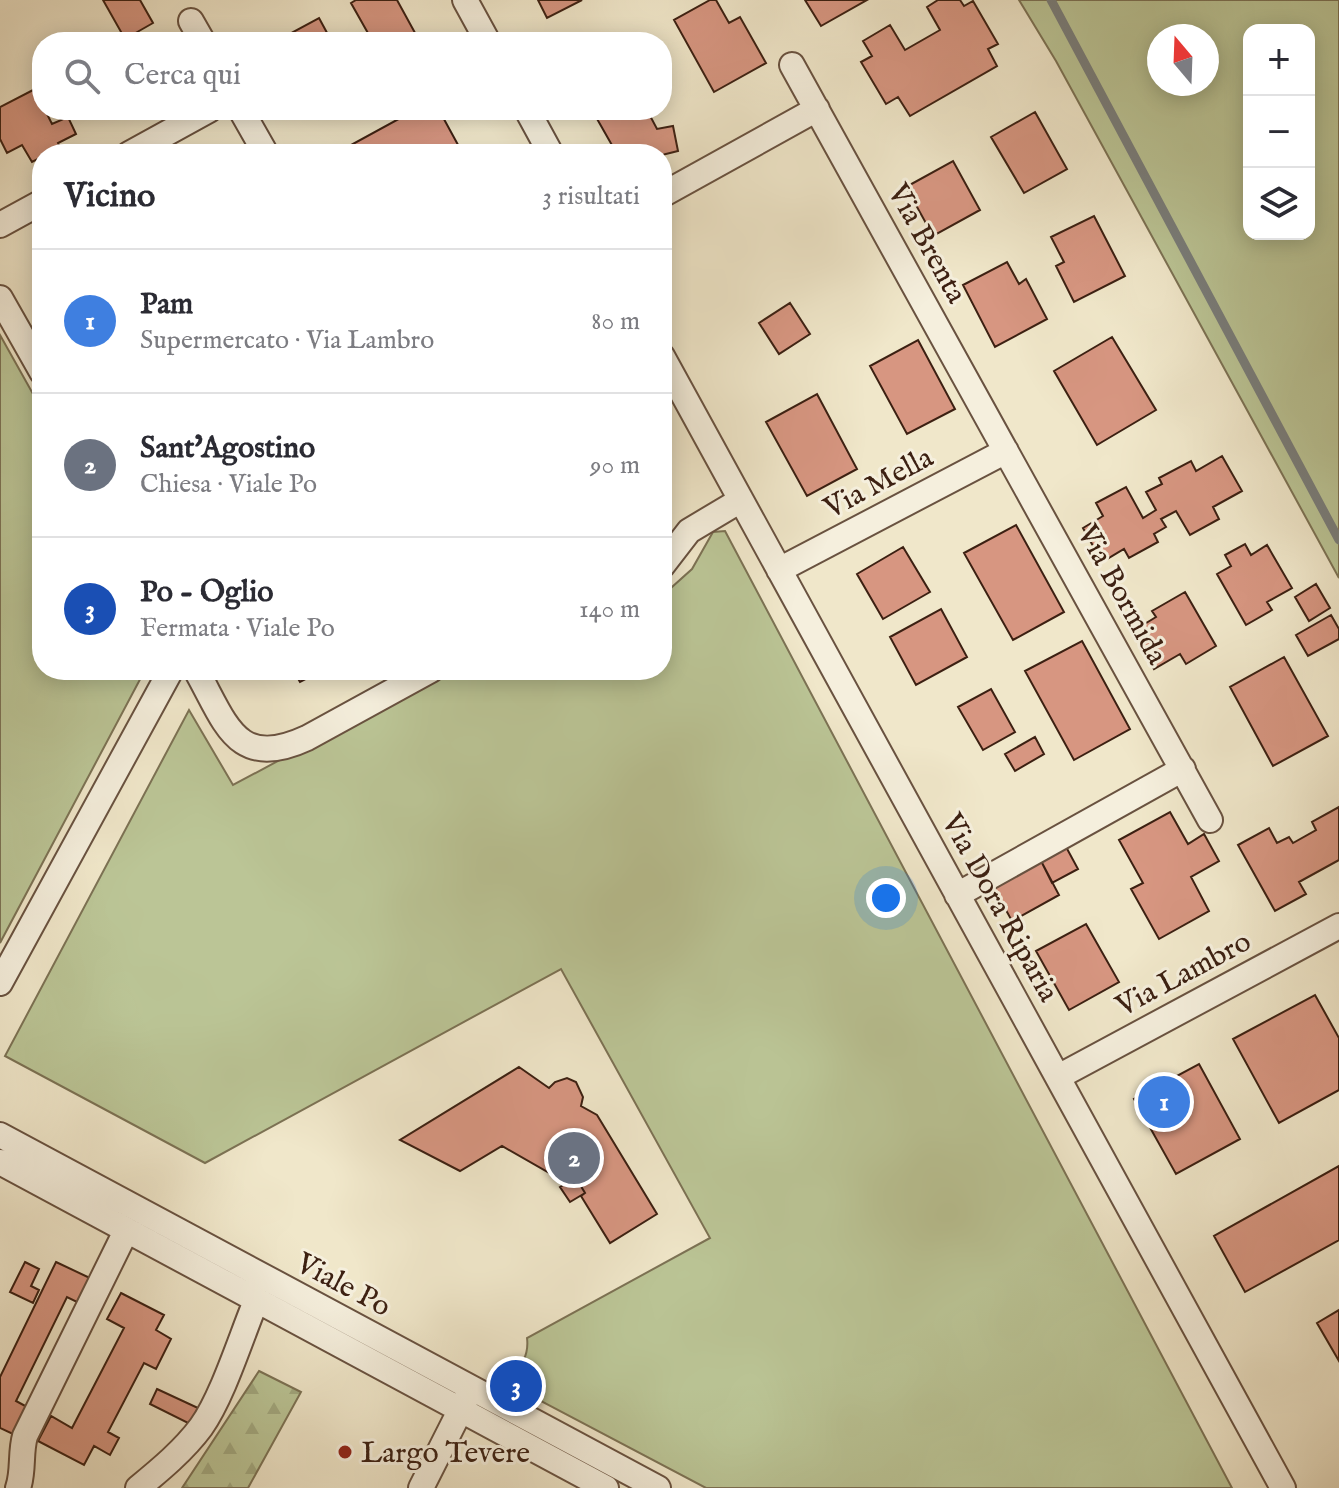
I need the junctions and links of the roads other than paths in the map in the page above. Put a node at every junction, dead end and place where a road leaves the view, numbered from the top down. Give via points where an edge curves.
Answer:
1 (465, 0) edge
2 (483, 32) edge
3 (792, 65) dead end
4 (817, 109) junction
5 (191, 120) edge
6 (247, 120) edge
7 (532, 120) edge
8 (147, 144) edge
9 (260, 144) edge
10 (546, 144) edge
11 (672, 189) edge
12 (32, 207) edge
13 (0, 225) edge
14 (0, 298) edge
15 (32, 354) edge
16 (672, 374) edge
17 (1006, 451) junction
18 (741, 500) junction
19 (672, 553) edge
20 (779, 570) junction
21 (166, 680) edge
22 (202, 680) edge
23 (412, 680) edge
24 (1183, 769) junction
25 (1210, 820) dead end
26 (957, 895) junction
27 (1339, 926) edge
28 (0, 983) edge
29 (1058, 1077) junction
30 (0, 1135) edge
31 (0, 1162) edge
32 (126, 1231) junction
33 (256, 1301) junction
34 (466, 1399) junction
35 (18, 1488) edge
36 (138, 1488) edge
37 (421, 1488) edge
38 (606, 1488) edge
39 (658, 1488) edge
40 (1283, 1488) edge

1 - 2 street
3 - 4 street, Via Brenta
4 - 11 street
4 - 17 street, Via Brenta
5 - 8 street
6 - 9 street
7 - 10 street
12 - 13 street
14 - 15 street
16 - 18 street, Via Dora Riparia
17 - 20 street, Via Mella
17 - 24 street, Via Bormida
18 - 19 street via 689,531
18 - 20 street, Via Dora Riparia
20 - 26 street, Via Dora Riparia
21 - 28 street
22 - 23 street via 235,736 259,749 292,745
24 - 25 street, Via Bormida
24 - 26 street
26 - 29 street, Via Dora Riparia
27 - 29 street, Via Lambro
29 - 40 street, Via Dora Riparia
30 - 34 street, Viale Po
31 - 32 street, Viale Po
32 - 33 street, Viale Po
32 - 35 street via 25,1436
33 - 34 street, Viale Po
33 - 36 street via 203,1424
34 - 37 street
34 - 38 street, Viale Po
34 - 39 street, Viale Po

